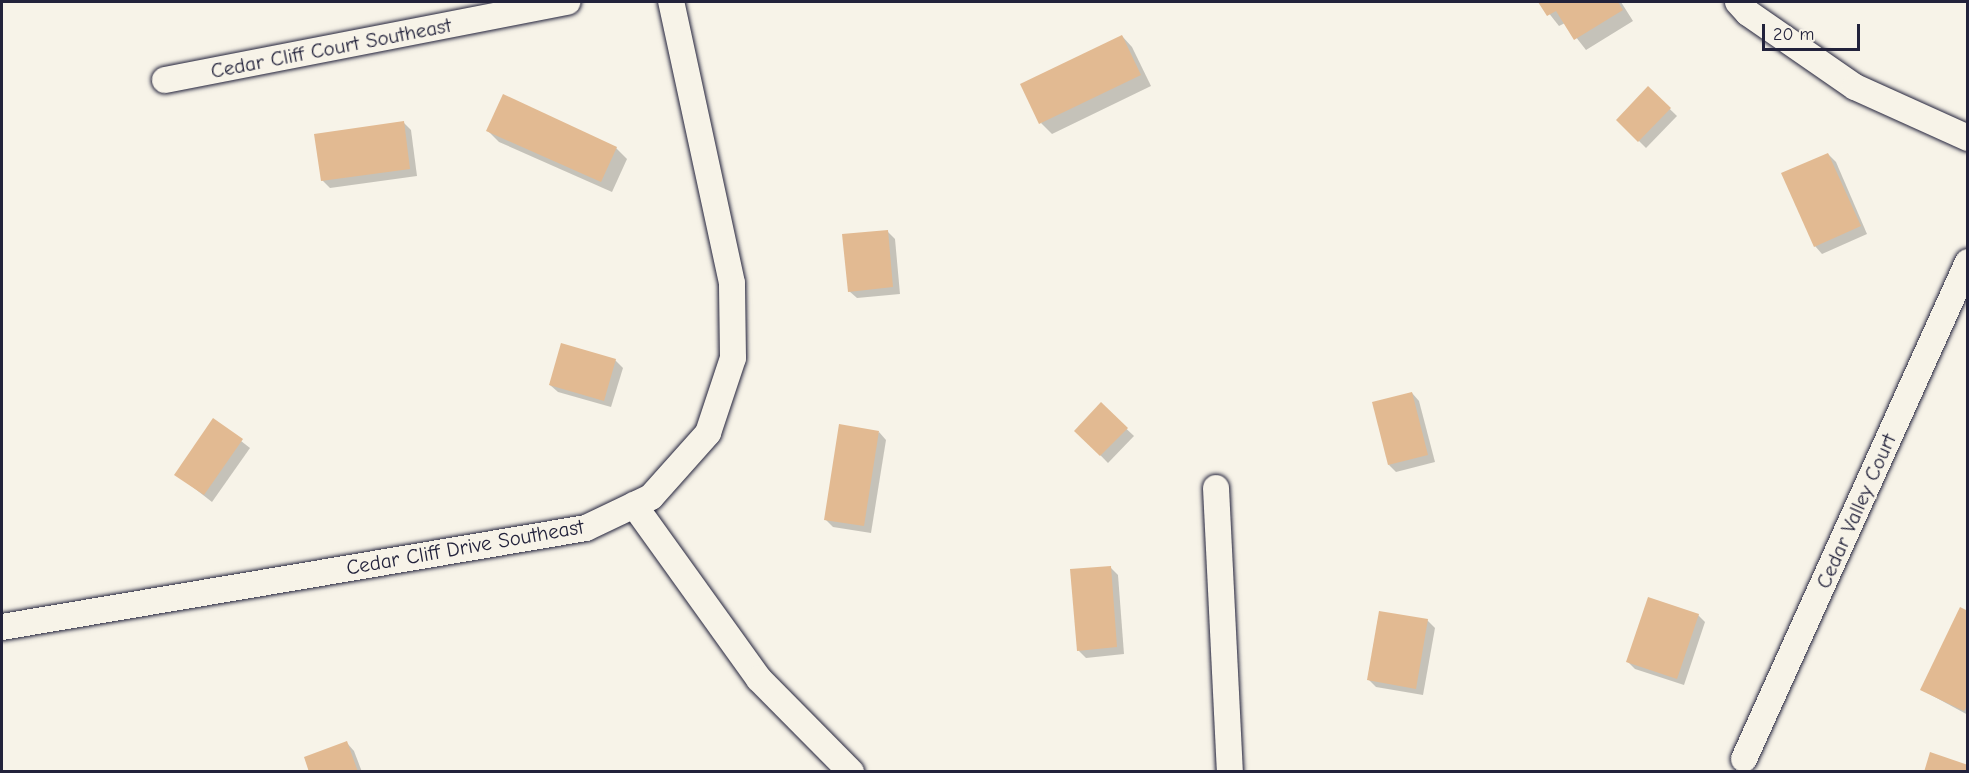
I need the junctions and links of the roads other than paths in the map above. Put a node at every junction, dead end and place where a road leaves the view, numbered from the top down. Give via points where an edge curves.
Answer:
1 (568, 2) edge
2 (671, 2) edge
3 (1738, 2) edge
4 (165, 80) dead end
5 (1968, 138) edge
6 (1968, 262) edge
7 (1216, 488) dead end
8 (634, 505) junction
9 (2, 627) edge
10 (1744, 759) dead end
11 (851, 771) edge
12 (1230, 771) edge

1 - 4 street, Cedar Cliff Court Southeast
2 - 8 street, Cedar Cliff Drive Southeast via 732,283 733,358 708,433 651,497
3 - 5 street via 1748,13 1855,87
6 - 10 street, Cedar Valley Court
7 - 12 street
8 - 9 street, Cedar Cliff Drive Southeast via 586,528
8 - 11 street via 759,679

